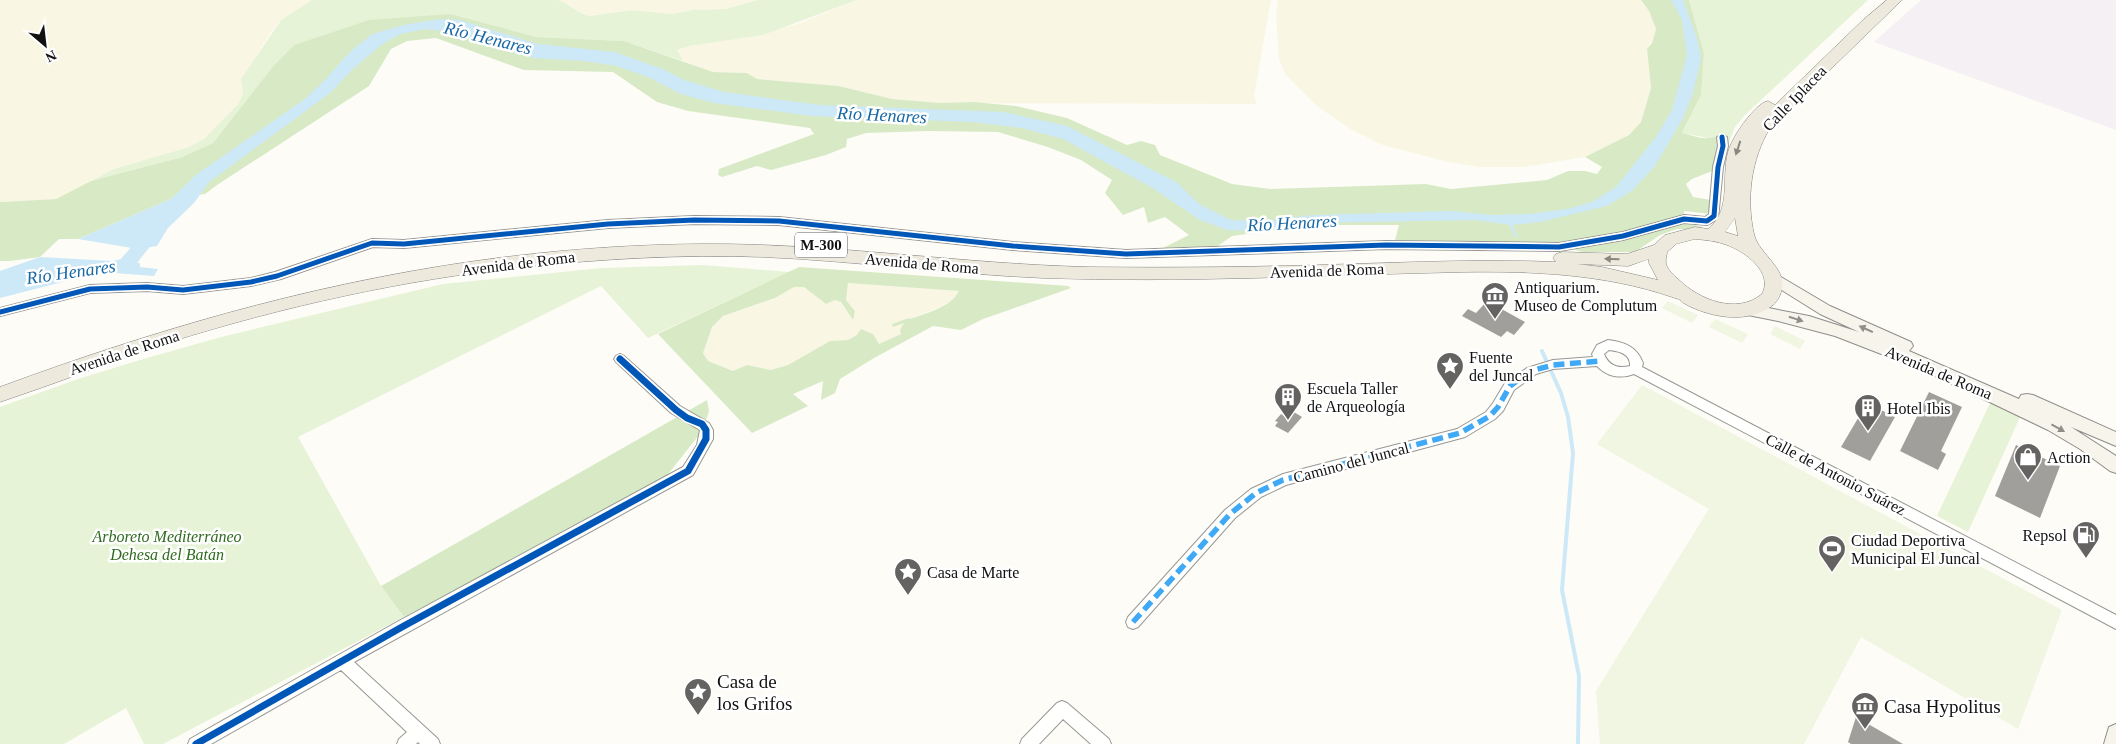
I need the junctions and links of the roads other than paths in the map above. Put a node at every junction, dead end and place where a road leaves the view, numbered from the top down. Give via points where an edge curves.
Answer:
1 (1879, 0) edge
2 (1895, 0) edge
3 (1722, 137) dead end
4 (1712, 234) junction
5 (1659, 249) junction
6 (1751, 250) junction
7 (1774, 278) junction
8 (1680, 293) junction
9 (1748, 310) junction
10 (0, 312) edge
11 (620, 359) dead end
12 (1600, 361) junction
13 (1635, 370) junction
14 (0, 384) edge
15 (0, 395) edge
16 (2116, 438) edge
17 (2116, 466) edge
18 (1133, 622) dead end
19 (2116, 622) edge
20 (342, 661) junction
21 (418, 732) junction
22 (2116, 734) edge
23 (196, 744) edge
24 (405, 744) edge
25 (432, 744) edge
26 (1028, 744) edge
27 (1104, 744) edge
28 (2114, 744) edge

1 -> 4 main road, Calle Iplacea via 1748,126 1736,155 1731,212 1724,226
2 - 6 main road, Calle Iplacea via 1764,125 1753,144 1747,164 1742,213
3 - 10 street via 1714,216 1707,221 1684,218 1623,236 1559,247 1386,246 1126,254 1013,246 779,220 684,220 608,224 404,244 372,243 251,282 182,290 147,287 90,289
4 - 5 main road, M-300 via 1679,235 1666,241
4 - 6 main road, M-300
5 - 8 main road, M-300 via 1657,263 1664,279
5 -> 14 main road, Avenida de Roma / M-300 via 1628,260 1462,255 1129,264 971,258 709,240 600,243 515,251 405,268 299,290 67,358
6 - 7 main road, M-300 via 1766,264
7 - 9 main road via 1773,292 1764,304
16 -> 7 street, Avenida de Roma / M-300 via 1825,310
8 - 9 main road, M-300 via 1714,308
8 - 15 main road, Avenida de Roma / M-300 via 1616,276 1511,266 1121,274 969,268 815,254 703,250 599,253 406,278 301,300 220,320
9 -> 17 street, Avenida de Roma / M-300 via 1785,316 1845,334 1913,360 2022,408 2095,449
11 - 20 street via 685,418 701,423 707,430 701,450 688,471
12 - 13 street via 1617,372
12 - 13 street via 1598,354 1601,348 1618,345 1635,356
12 - 18 street, Camino del Juncal via 1549,365 1521,376 1510,385 1498,408 1460,432 1283,480 1256,493 1230,514
13 - 19 street, Calle de Antonio Suárez
20 - 21 street
20 - 23 street
21 - 24 street
21 - 25 street
22 - 28 street
26 - 27 street via 1062,708

